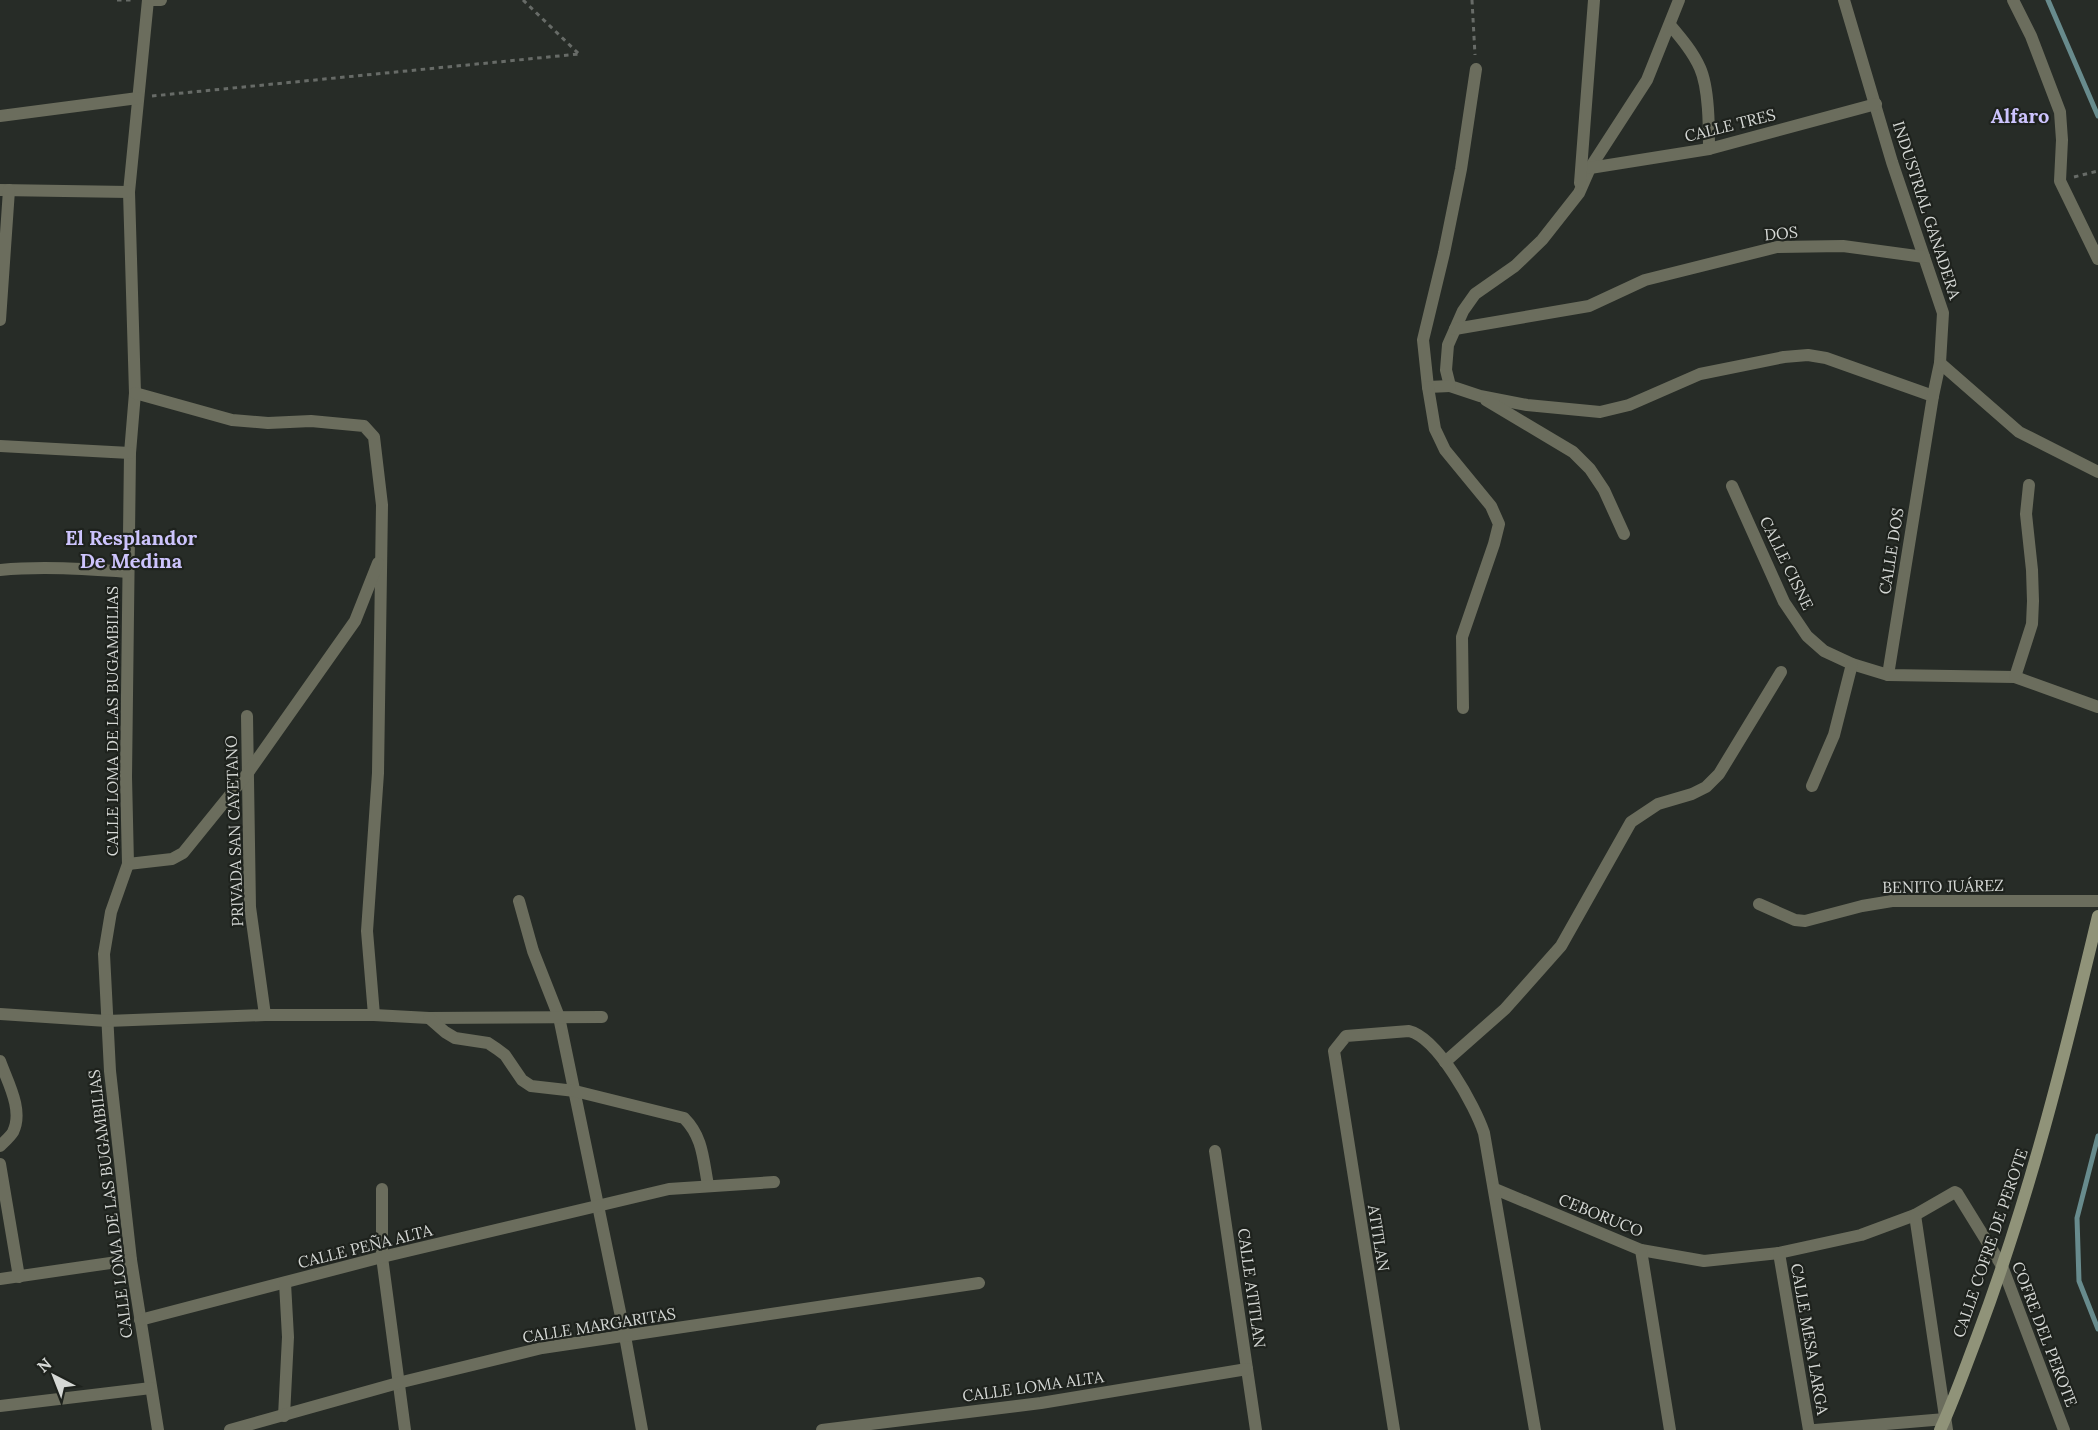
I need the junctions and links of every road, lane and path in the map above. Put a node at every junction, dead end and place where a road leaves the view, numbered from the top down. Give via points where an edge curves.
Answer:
1 (148, 0) edge
2 (161, 0) edge
3 (523, 0) edge
4 (1472, 0) edge
5 (1594, 0) edge
6 (1679, 0) edge
7 (1844, 0) edge
8 (2013, 0) edge
9 (1670, 24) junction
10 (1476, 69) joint
11 (138, 98) junction
12 (1876, 104) junction
13 (0, 116) edge
14 (1709, 149) junction
15 (1590, 168) junction
16 (2098, 171) edge
17 (2077, 176) dead end
18 (4, 190) edge
19 (129, 192) junction
20 (1579, 193) junction
21 (1924, 257) junction
22 (2098, 259) edge
23 (0, 320) edge
24 (1455, 329) junction
25 (1940, 363) junction
26 (1450, 386) junction
27 (1428, 387) junction
28 (135, 393) junction
29 (1480, 396) junction
30 (1933, 396) junction
31 (0, 446) edge
32 (130, 453) junction
33 (2098, 472) edge
34 (2029, 485) dead end
35 (1732, 486) dead end
36 (1624, 534) dead end
37 (381, 556) junction
38 (0, 570) edge
39 (128, 572) junction
40 (1852, 664) junction
41 (1781, 672) dead end
42 (1888, 675) junction
43 (2015, 677) junction
44 (2098, 707) edge
45 (1463, 708) dead end
46 (247, 716) dead end
47 (247, 774) junction
48 (1812, 786) dead end
49 (128, 864) junction
50 (519, 901) dead end
51 (2098, 901) edge
52 (1759, 904) dead end
53 (2098, 916) edge
54 (0, 1014) edge
55 (374, 1015) junction
56 (265, 1016) junction
57 (559, 1017) junction
58 (602, 1017) dead end
59 (429, 1018) junction
60 (107, 1022) junction
61 (0, 1061) edge
62 (1445, 1062) junction
63 (574, 1091) junction
64 (0, 1146) edge
65 (1215, 1151) dead end
66 (0, 1164) edge
67 (774, 1182) dead end
68 (708, 1185) junction
69 (1495, 1189) junction
70 (382, 1190) dead end
71 (1955, 1192) joint
72 (598, 1205) junction
73 (1915, 1215) junction
74 (1641, 1250) junction
75 (1779, 1253) junction
76 (382, 1257) junction
77 (131, 1260) junction
78 (2002, 1266) junction
79 (19, 1276) junction
80 (0, 1279) edge
81 (979, 1282) dead end
82 (285, 1283) junction
83 (140, 1320) junction
84 (625, 1336) junction
85 (1247, 1369) junction
86 (398, 1383) junction
87 (151, 1388) junction
88 (0, 1406) edge
89 (284, 1416) junction
90 (879, 1426) edge
91 (1944, 1426) edge
92 (158, 1430) edge
93 (230, 1430) edge
94 (405, 1430) edge
95 (642, 1430) edge
96 (822, 1430) edge
97 (1256, 1430) edge
98 (1394, 1430) edge
99 (1535, 1430) edge
100 (1670, 1430) edge
101 (1809, 1430) edge
102 (1815, 1430) edge
103 (2064, 1430) edge

1 - 2 street
1 - 11 street, CALLE LOMA DE LAS BUGAMBILIAS
3 - 11 path via 579,54
4 - 10 path
5 - 20 street
6 - 9 street
7 - 12 street
8 - 22 street via 2060,112 2061,181
9 - 14 street via 1701,69 1709,115
9 - 15 street via 1647,80
10 - 27 street via 1461,169 1423,340
11 - 13 street
11 - 19 street, CALLE LOMA DE LAS BUGAMBILIAS
12 - 14 street, CALLE TRES
12 - 21 street, INDUSTRIAL GANADERA
14 - 15 street, CALLE TRES
15 - 20 street
16 - 17 path
18 - 19 street
18 - 23 street
19 - 28 street, CALLE LOMA DE LAS BUGAMBILIAS
20 - 24 street via 1542,240 1515,266 1475,294
21 - 24 street, DOS via 1843,246 1777,247 1645,280 1589,306
21 - 25 street, INDUSTRIAL GANADERA via 1942,314
24 - 26 street via 1448,345 1446,370
25 - 30 street, INDUSTRIAL GANADERA
25 - 33 street via 2019,432
26 - 27 street
26 - 29 street
27 - 45 street via 1435,429 1445,450 1491,506 1499,524 1462,637
28 - 32 street, CALLE LOMA DE LAS BUGAMBILIAS
28 - 37 street via 232,420 364,426 374,437 382,505
29 - 30 street via 1600,412 1629,405 1700,374 1808,355
29 - 36 street via 1573,452 1604,490
30 - 42 street, CALLE DOS
31 - 32 street
32 - 39 street, CALLE LOMA DE LAS BUGAMBILIAS
34 - 43 street via 2026,514 2032,624
35 - 40 street, CALLE CISNE via 1784,602 1807,636 1824,651
37 - 47 street via 355,621
37 - 55 street via 378,773 367,931
38 - 39 street via 27,567
39 - 49 street, CALLE LOMA DE LAS BUGAMBILIAS
40 - 42 street
40 - 48 street via 1834,735
41 - 62 street via 1719,774 1706,787 1658,804 1631,822 1561,946 1505,1010
42 - 43 street
43 - 44 street
46 - 47 street, PRIVADA SAN CAYETANO
47 - 49 street via 183,853 172,859
47 - 56 street, PRIVADA SAN CAYETANO via 250,907
49 - 60 street, CALLE LOMA DE LAS BUGAMBILIAS via 111,912 104,954
50 - 57 street via 533,951
51 - 52 street, BENITO JUÁREZ via 1892,901 1805,921
53 - 78 street, CALLE COFRE DE PEROTE via 2030,1184
54 - 60 street
55 - 56 street
55 - 59 street
56 - 60 street
57 - 58 street
57 - 59 street
57 - 63 street
59 - 63 street via 455,1038 488,1043 497,1049 531,1086
60 - 77 street, CALLE LOMA DE LAS BUGAMBILIAS
61 - 64 street via 17,1113 12,1134
62 - 69 street via 1477,1113
62 - 98 street, ATITLAN via 1409,1031 1346,1036 1334,1051
63 - 68 street via 684,1118 700,1142
63 - 72 street
65 - 85 street, CALLE ATITLAN
66 - 79 street
67 - 68 street, CALLE PEÑA ALTA
68 - 72 street, CALLE PEÑA ALTA via 669,1189
69 - 74 street, CEBORUCO
69 - 99 street
70 - 76 street
71 - 73 street, CEBORUCO
71 - 78 street, COFRE DEL PEROTE via 1960,1194
72 - 76 street, CALLE PEÑA ALTA
72 - 84 street
73 - 75 street, CEBORUCO via 1861,1235
73 - 91 street
74 - 75 street, CEBORUCO via 1704,1261
74 - 100 street
75 - 101 street, CALLE MESA LARGA
76 - 82 street, CALLE PEÑA ALTA
76 - 86 street
77 - 79 street
77 - 83 street, CALLE LOMA DE LAS BUGAMBILIAS
78 - 91 street, CALLE COFRE DE PEROTE
78 - 103 street, COFRE DEL PEROTE
79 - 80 street
81 - 84 street, CALLE MARGARITAS
82 - 83 street, CALLE PEÑA ALTA
82 - 89 street via 288,1337
83 - 87 street, CALLE LOMA DE LAS BUGAMBILIAS
84 - 86 street, CALLE MARGARITAS via 542,1348
84 - 95 street
85 - 90 street, CALLE LOMA ALTA
85 - 97 street, CALLE ATITLAN
86 - 89 street, CALLE MARGARITAS
86 - 94 street
87 - 88 street
87 - 92 street, CALLE LOMA DE LAS BUGAMBILIAS
89 - 93 street, CALLE MARGARITAS
90 - 96 street, CALLE LOMA ALTA
91 - 102 street

